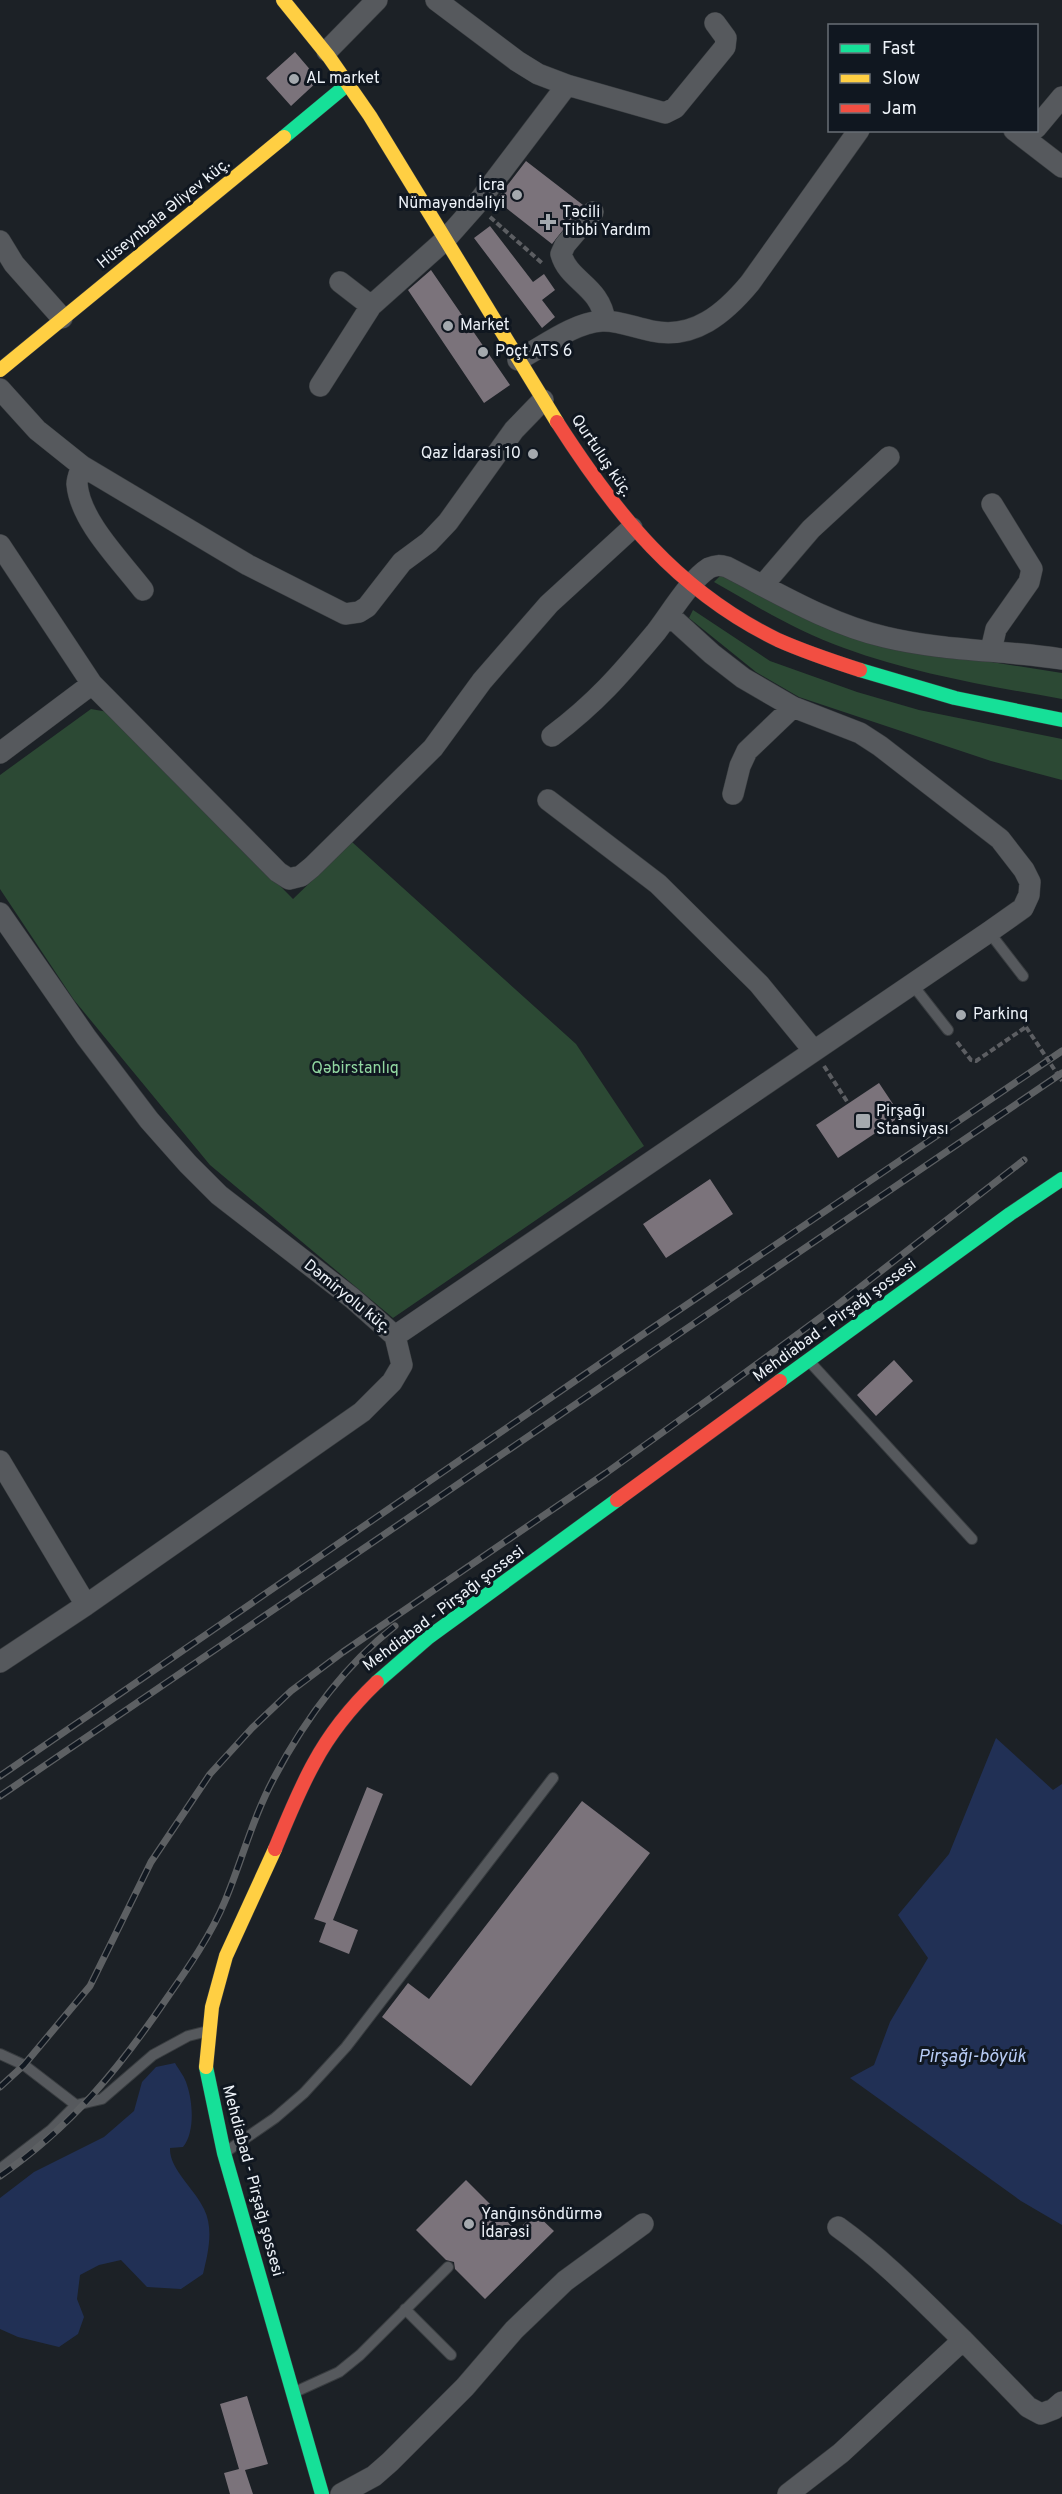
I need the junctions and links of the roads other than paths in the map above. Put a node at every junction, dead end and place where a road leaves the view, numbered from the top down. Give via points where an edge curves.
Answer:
1 (283, 0) edge
2 (377, 0) edge
3 (436, 0) edge
4 (715, 23) dead end
5 (327, 51) junction
6 (349, 83) junction
7 (567, 85) junction
8 (1062, 97) edge
9 (1038, 122) edge
10 (858, 132) edge
11 (1028, 132) edge
12 (1062, 167) edge
13 (594, 212) dead end
14 (445, 240) junction
15 (0, 241) edge
16 (340, 282) dead end
17 (371, 306) junction
18 (62, 318) junction
19 (604, 321) junction
20 (518, 360) junction
21 (0, 370) edge
22 (320, 386) dead end
23 (0, 390) edge
24 (543, 400) junction
25 (889, 458) dead end
26 (82, 466) junction
27 (992, 504) dead end
28 (632, 528) junction
29 (0, 545) edge
30 (763, 585) junction
31 (692, 586) junction
32 (143, 590) dead end
33 (669, 615) junction
34 (991, 650) junction
35 (1062, 659) edge
36 (92, 684) junction
37 (793, 707) junction
38 (1062, 720) edge
39 (552, 736) dead end
40 (0, 753) edge
41 (733, 794) dead end
42 (548, 800) dead end
43 (0, 913) edge
44 (989, 932) junction
45 (1023, 976) dead end
46 (912, 984) junction
47 (948, 1030) road end
48 (814, 1051) junction
49 (1062, 1179) edge
50 (395, 1336) junction
51 (809, 1360) junction
52 (0, 1461) edge
53 (972, 1539) dead end
54 (86, 1605) junction
55 (0, 1662) edge
56 (553, 1778) dead end
57 (208, 2031) junction
58 (0, 2054) edge
59 (76, 2105) junction
60 (224, 2153) junction
61 (0, 2169) edge
62 (643, 2224) dead end
63 (838, 2227) dead end
64 (448, 2267) dead end
65 (405, 2309) junction
66 (963, 2340) junction
67 (451, 2355) dead end
68 (295, 2392) junction
69 (1062, 2402) edge
70 (322, 2494) edge
71 (341, 2494) edge
72 (788, 2494) edge

1 - 5 main road, Qurtuluş küç.
2 - 5 street
3 - 7 street via 517,61
4 - 7 street via 726,38 724,47 675,108 665,113
5 - 6 main road, Qurtuluş küç.
6 - 14 main road, Qurtuluş küç.
6 - 18 main road, Hüseynbala Əliyev küç.
7 - 14 street
8 - 9 street
10 - 19 street via 750,284 715,319 676,332 656,332
11 - 12 street
13 - 19 street via 561,254 596,295 603,307
14 - 17 street
14 - 20 main road, Qurtuluş küç.
15 - 18 street via 14,264
16 - 17 street
17 - 22 street
18 - 21 main road, Hüseynbala Əliyev küç.
19 - 20 street via 585,324
20 - 24 main road, Qurtuluş küç.
23 - 26 street via 37,430
24 - 26 street via 514,430 448,522 402,562 359,612 345,614 248,565
24 - 28 main road, Qurtuluş küç.
25 - 30 street via 811,529
26 - 32 street via 77,482 81,502
27 - 34 street via 1032,568 1029,582 996,629
28 - 31 main road, Qurtuluş küç.
28 - 36 street via 527,628 414,769 301,876 289,879 278,872
29 - 36 street
30 - 31 street via 718,565 708,569
30 - 34 street via 837,622 885,637 947,648
31 - 33 street
31 - 38 main road, Qurtuluş küç. via 769,635 831,661 889,681
33 - 37 street via 743,678
33 - 39 street via 613,684 586,711
34 - 35 street
36 - 40 street
37 - 41 street via 747,751
37 - 44 street via 880,746 1000,839 1024,870 1030,882 1029,895 1023,908
42 - 48 street via 658,884 759,984
43 - 50 street, Dəmiryolu küç. via 86,1037 188,1164 219,1195
44 - 45 lane
44 - 46 street
46 - 47 lane
46 - 48 street
48 - 50 street
49 - 51 main road, Mehdiabad - Pirşağı şossesi
50 - 54 street, Dəmiryolu küç. via 402,1365 392,1382 362,1412
51 - 53 lane
51 - 57 main road, Mehdiabad - Pirşağı şossesi via 429,1637 351,1707 313,1764 245,1910 226,1956
52 - 54 street
54 - 55 street, Dəmiryolu küç.
56 - 60 lane via 346,2047 297,2099
57 - 59 lane via 188,2036 153,2055 102,2099
57 - 60 main road, Mehdiabad - Pirşağı şossesi via 206,2068
58 - 59 lane via 24,2065
59 - 61 lane via 51,2130
60 - 68 main road, Mehdiabad - Pirşağı şossesi
62 - 71 street via 565,2281 390,2462 375,2476
63 - 66 street via 888,2266
64 - 65 lane
65 - 67 lane
65 - 68 lane via 339,2372
66 - 69 street via 1028,2407 1041,2414
66 - 72 street via 841,2453
68 - 70 main road, Mehdiabad - Pirşağı şossesi

